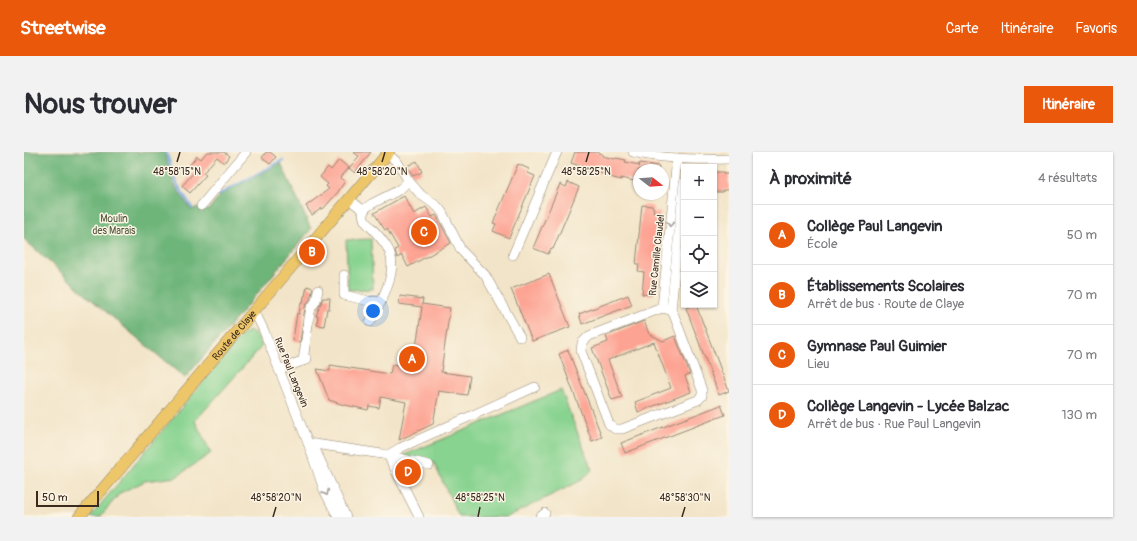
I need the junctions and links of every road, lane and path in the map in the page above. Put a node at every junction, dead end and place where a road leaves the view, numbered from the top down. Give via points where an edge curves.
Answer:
1 (246, 152) edge
2 (557, 152) edge
3 (633, 152) edge
4 (388, 153) edge
5 (729, 159) edge
6 (683, 161) edge
7 (408, 180) junction
8 (349, 199) junction
9 (682, 200) edge
10 (201, 206) dead end
11 (364, 211) junction
12 (513, 255) dead end
13 (344, 275) dead end
14 (318, 290) dead end
15 (381, 302) junction
16 (662, 308) junction
17 (254, 310) junction
18 (671, 310) junction
19 (370, 322) dead end
20 (520, 337) dead end
21 (279, 370) junction
22 (535, 387) dead end
23 (308, 443) junction
24 (388, 455) junction
25 (429, 464) dead end
26 (79, 517) edge
27 (338, 517) edge
28 (346, 517) edge
29 (418, 517) edge

1 - 10 street
2 - 12 street
3 - 6 street
4 - 7 street via 398,163
4 - 8 main road, Route de Claye
5 - 6 street
6 -> 16 street, Rue Camille Claudel
7 - 11 street via 401,188
7 - 20 street via 421,195 442,212 461,250 485,275
8 - 11 street
8 - 17 main road, Route de Claye
9 - 18 street, Rue Camille Claudel
11 - 15 street via 365,221 386,245 390,254 388,287
13 - 15 street via 344,295 361,294
14 - 21 street via 309,318 305,360
15 - 19 street
16 - 18 street, Rue Camille Claudel
16 - 18 street, Rue Camille Claudel via 589,336 582,343 581,352 609,424 615,429 622,429 698,400 702,396 702,390
17 - 21 street, Rue Paul Langevin
17 - 26 main road, Route de Claye
21 - 23 street, Rue Paul Langevin
22 - 24 street
23 - 24 street
23 -> 27 street, Rue Paul Langevin via 324,490
23 - 28 street, Rue Paul Langevin via 318,454
24 - 25 street
24 - 29 street

